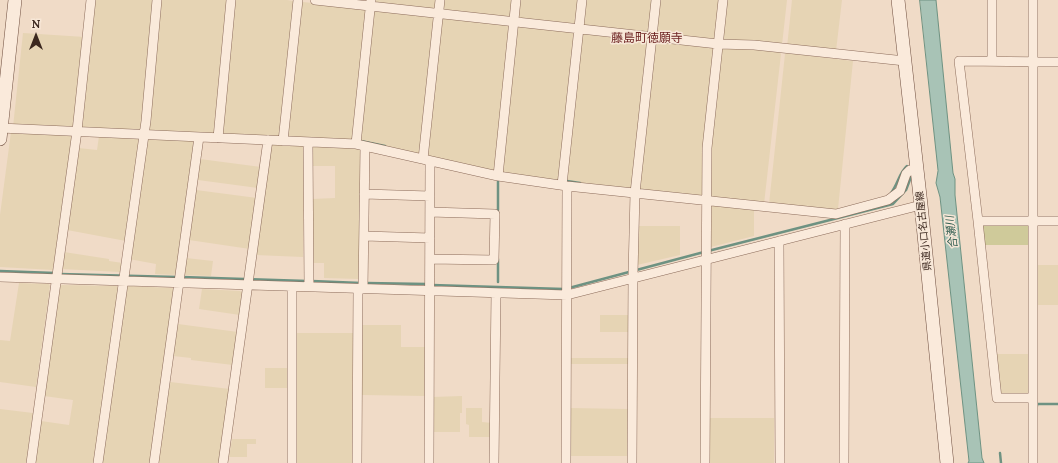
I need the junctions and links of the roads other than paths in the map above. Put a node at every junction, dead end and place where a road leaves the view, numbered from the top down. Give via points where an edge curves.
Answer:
1 (15, 0) edge
2 (91, 0) edge
3 (158, 0) edge
4 (231, 0) edge
5 (298, 0) edge
6 (315, 0) edge
7 (440, 0) edge
8 (516, 0) edge
9 (582, 0) edge
10 (656, 0) edge
11 (723, 0) edge
12 (898, 0) edge
13 (992, 0) edge
14 (1033, 0) edge
15 (371, 4) edge
16 (439, 14) junction
17 (514, 22) junction
18 (579, 29) junction
19 (653, 36) junction
20 (718, 44) junction
21 (905, 61) junction
22 (992, 61) junction
23 (1032, 62) junction
24 (1058, 62) edge
25 (1, 132) edge
26 (77, 132) junction
27 (144, 135) junction
28 (199, 137) junction
29 (218, 138) junction
30 (268, 140) junction
31 (283, 141) junction
32 (308, 142) junction
33 (360, 145) junction
34 (426, 160) junction
35 (917, 168) junction
36 (498, 176) junction
37 (565, 186) junction
38 (635, 192) junction
39 (364, 194) junction
40 (430, 196) junction
41 (707, 200) junction
42 (921, 205) junction
43 (430, 212) junction
44 (978, 221) junction
45 (1033, 221) junction
46 (1058, 221) edge
47 (845, 224) junction
48 (364, 236) junction
49 (430, 238) junction
50 (779, 241) junction
51 (707, 254) junction
52 (430, 259) junction
53 (633, 273) junction
54 (58, 276) junction
55 (0, 277) edge
56 (123, 277) junction
57 (179, 279) junction
58 (248, 282) junction
59 (308, 284) junction
60 (362, 286) junction
61 (292, 287) junction
62 (430, 287) junction
63 (567, 290) junction
64 (496, 293) junction
65 (1033, 398) junction
66 (31, 463) edge
67 (98, 463) edge
68 (154, 463) edge
69 (222, 463) edge
70 (292, 463) edge
71 (357, 463) edge
72 (429, 463) edge
73 (494, 463) edge
74 (566, 463) edge
75 (632, 463) edge
76 (705, 463) edge
77 (780, 463) edge
78 (844, 463) edge
79 (947, 463) edge
80 (1033, 463) edge

1 - 25 main road
2 - 26 street
3 - 27 street
4 - 29 street
5 - 31 street
6 - 15 street
7 - 16 street
8 - 17 street
9 - 18 street
10 - 19 street
11 - 20 street
12 - 21 main road, 県道小口名古屋線
13 - 22 street
14 - 23 street
15 - 16 street
15 - 33 street
16 - 17 street
16 - 34 street
17 - 18 street
17 - 36 street
18 - 19 street
18 - 37 street
19 - 20 street
19 - 38 street
20 - 21 street via 754,45
20 - 41 street via 707,148
21 - 35 main road, 県道小口名古屋線
22 - 23 street
22 - 44 street via 959,61
23 - 24 street
23 - 45 street
25 - 26 street
26 - 27 street
26 - 54 street
27 - 28 street
27 - 56 street
28 - 29 street
28 - 57 street
29 - 30 street
30 - 31 street
30 - 58 street
31 - 32 street
32 - 33 street
32 - 59 street
33 - 34 street
33 - 39 street
34 - 36 street
34 - 40 street
35 - 41 street via 906,174 900,191 888,200 836,214
35 - 42 main road, 県道小口名古屋線
36 - 37 street
37 - 38 street
37 - 63 street
38 - 41 street
38 - 53 street
39 - 40 street
39 - 48 street
40 - 43 street
41 - 51 street
42 - 47 street
42 - 79 main road, 県道小口名古屋線
43 - 49 street
43 - 52 street via 495,214 494,260
44 - 45 street
44 - 65 street via 997,398
45 - 46 street
45 - 65 street
47 - 50 street
47 - 78 street
48 - 49 street
48 - 60 street
49 - 52 street
50 - 51 street
50 - 77 street
51 - 53 street
51 - 76 street
52 - 62 street
53 - 63 street
53 - 75 street
54 - 55 street
54 - 56 street
54 - 66 street
56 - 57 street
56 - 67 street
57 - 58 street
57 - 68 street
58 - 61 street
58 - 69 street
59 - 60 street
59 - 61 street
60 - 62 street
60 - 71 street
61 - 70 street
62 - 64 street
62 - 72 street
63 - 64 street
63 - 74 street
64 - 73 street
65 - 80 street

